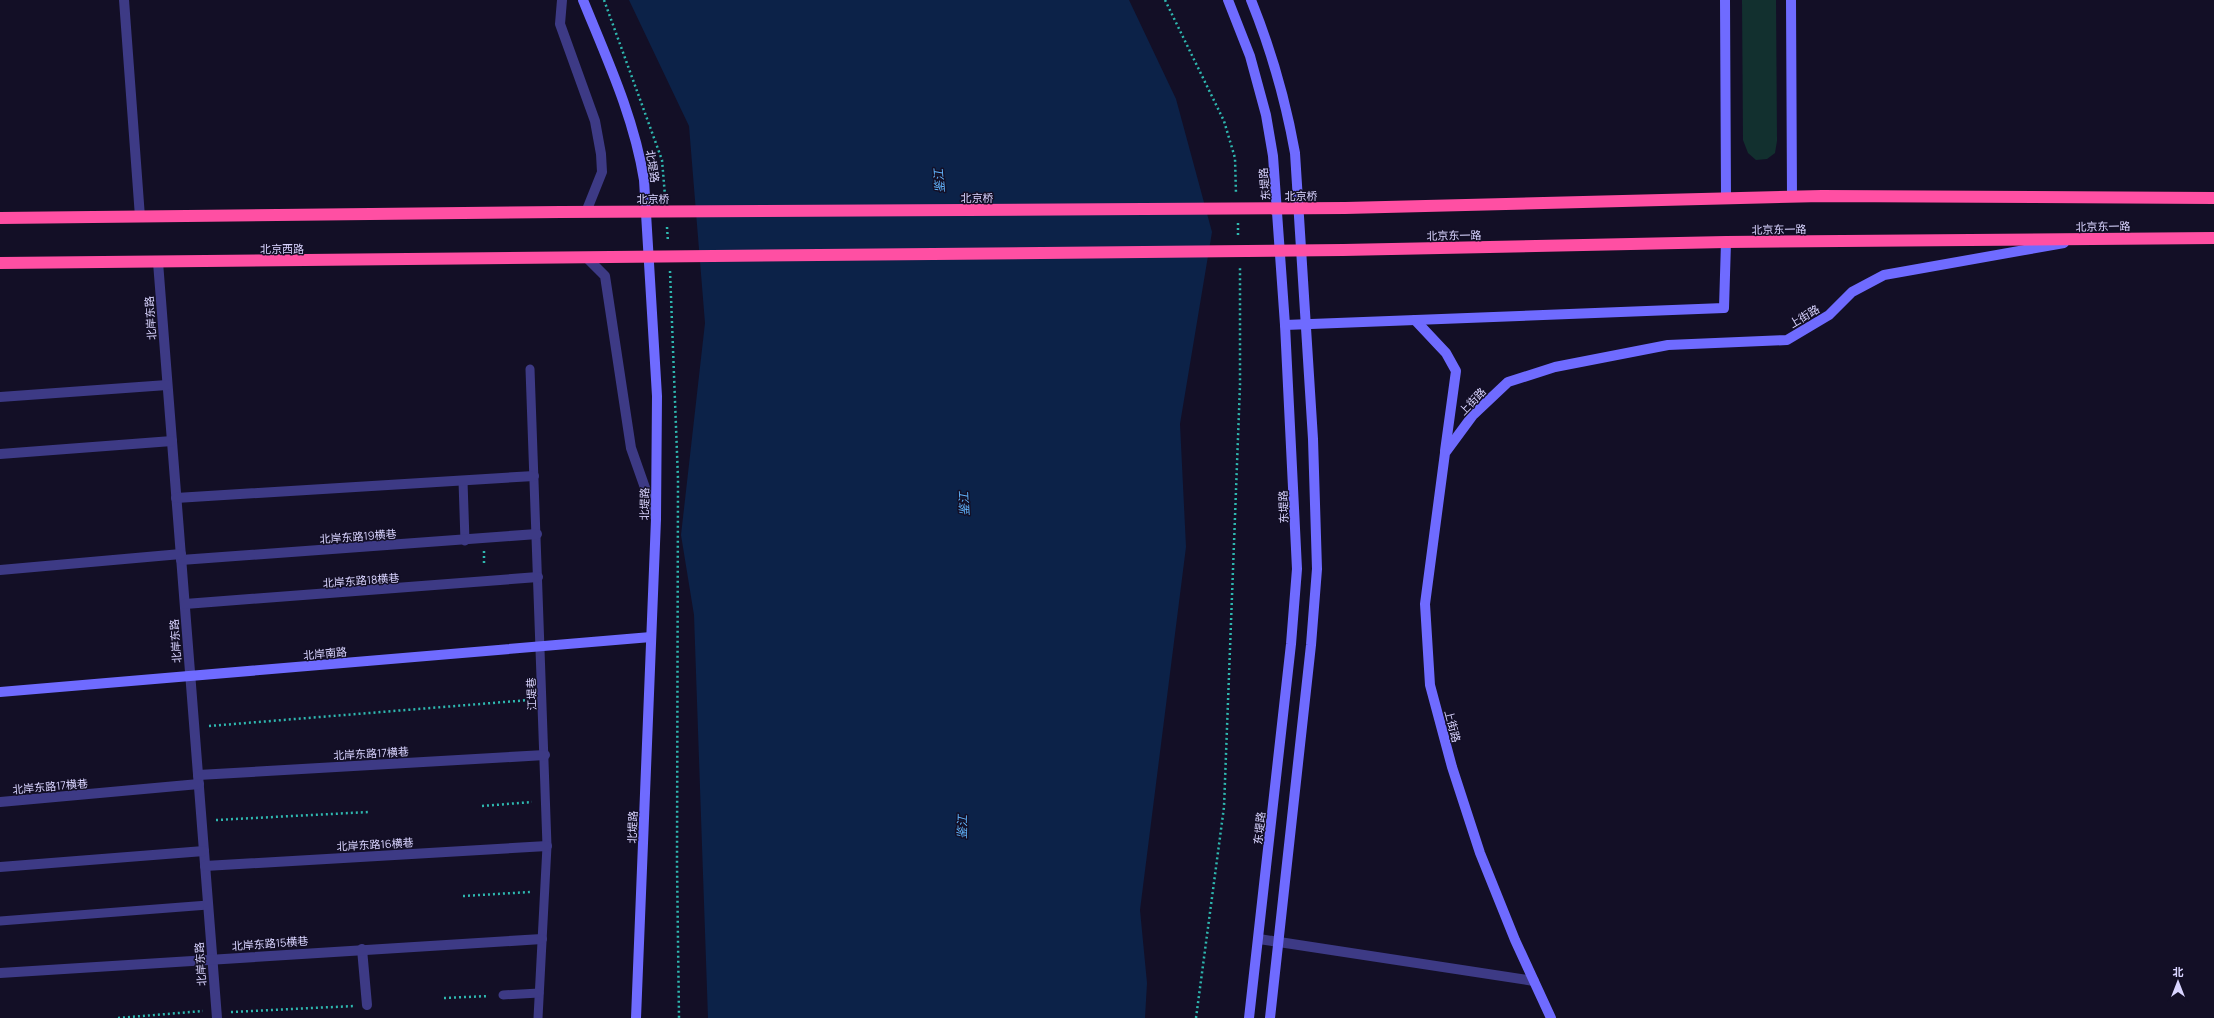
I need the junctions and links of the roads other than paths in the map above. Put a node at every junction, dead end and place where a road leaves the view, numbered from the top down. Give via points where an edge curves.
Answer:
1 (124, 0) edge
2 (562, 0) edge
3 (583, 0) edge
4 (1228, 0) edge
5 (1251, 0) edge
6 (1725, 0) edge
7 (1791, 0) edge
8 (1792, 197) junction
9 (1726, 198) junction
10 (2214, 198) edge
11 (586, 212) junction
12 (140, 217) junction
13 (0, 218) edge
14 (2214, 238) edge
15 (2087, 239) junction
16 (1726, 242) junction
17 (587, 258) junction
18 (158, 262) junction
19 (0, 263) edge
20 (1415, 320) junction
21 (1306, 324) junction
22 (1285, 325) junction
23 (530, 369) dead end
24 (167, 385) junction
25 (0, 397) edge
26 (172, 441) junction
27 (1445, 453) junction
28 (0, 454) edge
29 (534, 476) junction
30 (463, 481) junction
31 (176, 498) junction
32 (656, 519) junction
33 (537, 534) junction
34 (466, 541) junction
35 (181, 557) junction
36 (0, 570) edge
37 (538, 577) junction
38 (185, 604) junction
39 (652, 637) junction
40 (541, 646) junction
41 (190, 676) junction
42 (0, 692) edge
43 (545, 755) junction
44 (198, 780) junction
45 (0, 802) edge
46 (547, 846) junction
47 (204, 851) junction
48 (205, 866) junction
49 (0, 867) edge
50 (208, 905) junction
51 (0, 921) edge
52 (542, 939) junction
53 (1259, 939) junction
54 (1279, 941) junction
55 (362, 949) junction
56 (212, 959) junction
57 (0, 973) edge
58 (1534, 981) junction
59 (539, 993) junction
60 (504, 995) road end
61 (367, 1005) road end
62 (216, 1014) edge
63 (538, 1018) edge
64 (636, 1018) edge
65 (1249, 1018) edge
66 (1270, 1018) edge
67 (1551, 1018) edge

1 - 12 street
2 - 11 street via 560,24 595,122 601,154 602,172
3 - 32 main road, 北堤路 via 630,116 644,180 656,396
4 - 22 main road, 东堤路 via 1250,56 1274,156
5 - 21 main road via 1270,49 1287,110 1295,153
6 - 9 main road
7 - 8 main road
8 - 9 highway
8 - 10 highway
9 - 11 highway, 北京桥 via 1345,208
11 - 12 highway, 北京桥
12 - 13 highway
14 - 15 highway, 北京东一路
15 - 16 highway, 北京东一路
15 - 27 main road, 上街路 via 1884,275 1852,292 1829,315 1788,340 1668,345 1555,367 1508,382 1473,415
16 - 17 highway, 北京东一路 via 1344,250
16 - 20 main road via 1724,308
17 - 18 highway, 北京西路
17 - 32 street via 605,276 631,448
18 - 19 highway, 北京西路
18 - 24 street, 北岸东路
20 - 21 main road
20 - 27 main road via 1446,353 1456,371
21 - 22 main road
21 - 54 main road via 1317,569
22 - 53 main road, 东堤路 via 1297,569
23 - 29 lane, 江堤巷
24 - 25 street
24 - 26 street, 北岸东路
26 - 28 street
26 - 31 street, 北岸东路
27 - 58 main road, 上街路 via 1425,604 1430,685 1452,767 1480,854
29 - 30 street
29 - 33 lane, 江堤巷
30 - 31 street
30 - 34 lane
31 - 35 street, 北岸东路
32 - 39 main road, 北堤路
33 - 34 street, 北岸东路19横巷
33 - 37 lane, 江堤巷
34 - 35 street, 北岸东路19横巷
35 - 36 street, 北岸东路19横巷
35 - 38 street, 北岸东路
37 - 38 street, 北岸东路18横巷
37 - 40 lane, 江堤巷
38 - 41 street, 北岸东路
39 - 40 main road, 北岸南路
39 - 64 main road, 北堤路
40 - 41 main road, 北岸南路
40 - 43 lane, 江堤巷
41 - 42 main road, 北岸南路
41 - 44 street, 北岸东路
43 - 44 street, 北岸东路17横巷
43 - 46 lane, 江堤巷
44 - 45 street, 北岸东路17横巷
44 - 47 street, 北岸东路
46 - 48 street, 北岸东路16横巷
46 - 52 lane, 江堤巷
47 - 48 street, 北岸东路
47 - 49 street
48 - 50 street, 北岸东路
50 - 51 lane
50 - 56 street, 北岸东路
52 - 55 street, 北岸东路15横巷
52 - 59 lane, 江堤巷
53 - 54 street
53 - 65 main road, 东堤路
54 - 58 street
54 - 66 main road
55 - 56 street, 北岸东路15横巷
55 - 61 street
56 - 57 street, 北岸东路15横巷
56 - 62 street, 北岸东路
58 - 67 main road, 上街路
59 - 60 lane
59 - 63 lane, 江堤巷

